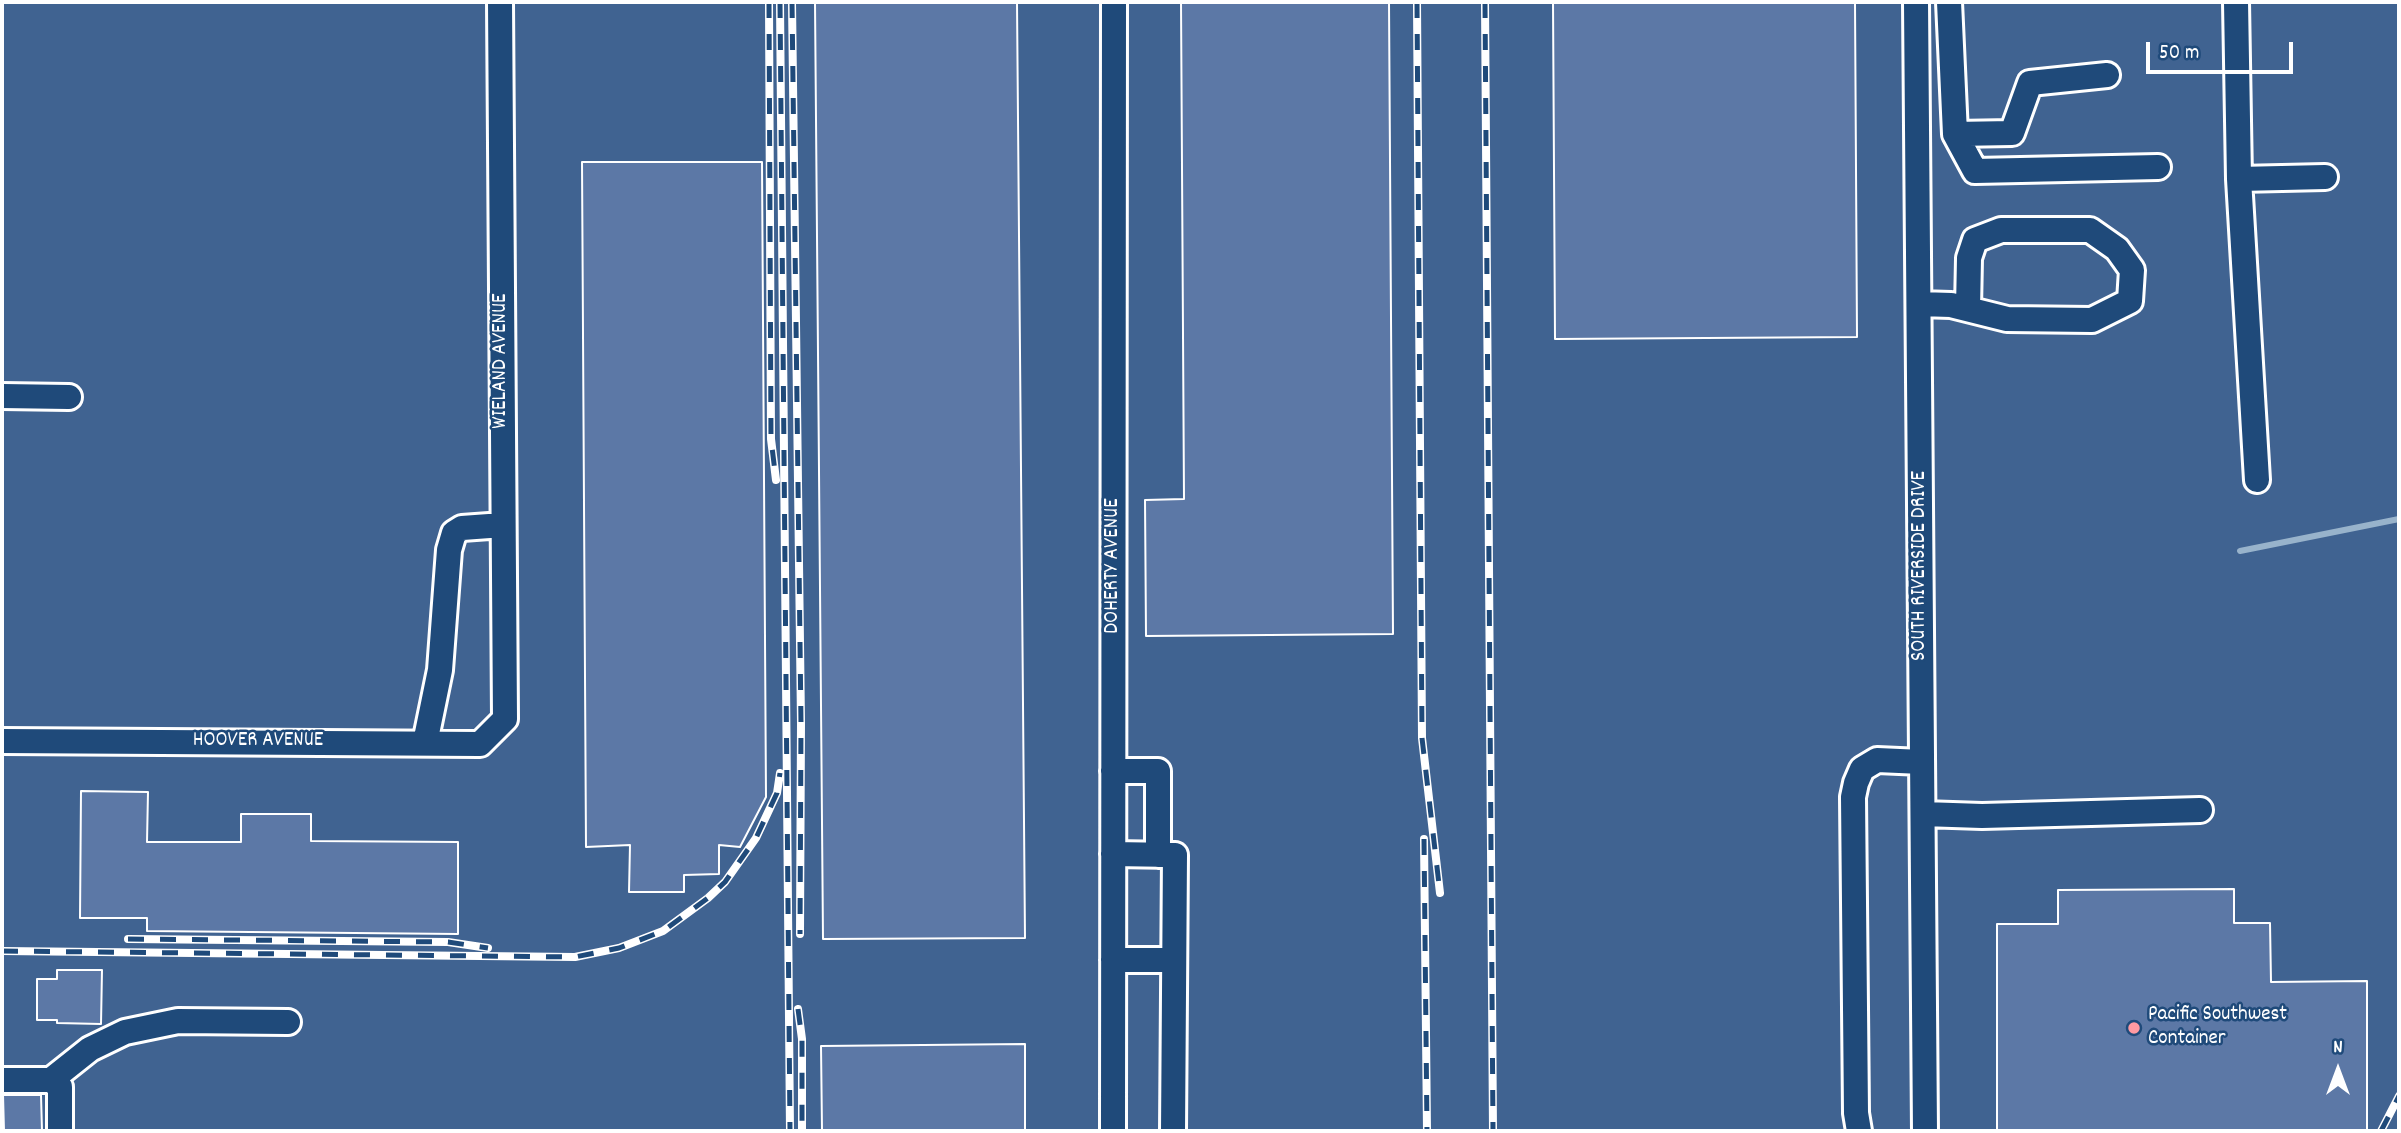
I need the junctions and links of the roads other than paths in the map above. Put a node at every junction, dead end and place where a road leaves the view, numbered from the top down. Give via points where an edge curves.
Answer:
1 (500, 2) edge
2 (1114, 2) edge
3 (1916, 2) edge
4 (1949, 2) edge
5 (2236, 2) edge
6 (2107, 75) dead end
7 (1955, 134) junction
8 (2158, 167) dead end
9 (2325, 177) dead end
10 (2239, 179) junction
11 (1919, 304) junction
12 (1968, 309) junction
13 (2, 396) edge
14 (69, 397) dead end
15 (2257, 480) dead end
16 (503, 525) junction
17 (505, 719) joint
18 (2, 740) edge
19 (425, 743) junction
20 (1922, 762) junction
21 (1114, 771) junction
22 (2200, 810) dead end
23 (1923, 814) junction
24 (1114, 854) junction
25 (1158, 855) junction
26 (1114, 960) junction
27 (1174, 960) junction
28 (288, 1022) dead end
29 (2, 1080) edge
30 (51, 1080) junction
31 (60, 1131) edge
32 (1114, 1131) edge
33 (1173, 1131) edge
34 (1858, 1131) edge
35 (1925, 1131) edge

1 - 16 street, WIELAND AVENUE
2 - 21 street, DOHERTY AVENUE
3 - 11 street, SOUTH RIVERSIDE DRIVE
4 - 7 street
5 - 10 street
6 - 7 street via 2030,83 2012,133
7 - 8 street via 1975,171
9 - 10 street
10 - 15 street
11 - 12 street
11 - 20 street, SOUTH RIVERSIDE DRIVE
12 - 12 street via 2007,318 2092,320 2130,301 2132,270 2117,250 2090,230 2001,230 1975,240 1969,258
13 - 14 street
16 - 17 street, WIELAND AVENUE
16 - 19 street via 454,533 440,670
17 - 19 street, HOOVER AVENUE via 480,744
18 - 19 street, HOOVER AVENUE
20 - 23 street, SOUTH RIVERSIDE DRIVE
20 - 34 street via 1877,760 1862,769 1854,789
21 - 24 street, DOHERTY AVENUE
21 - 25 street via 1158,771
22 - 23 street
23 - 35 street, SOUTH RIVERSIDE DRIVE
24 - 25 street
24 - 26 street, DOHERTY AVENUE
25 - 27 street via 1175,855
26 - 27 street
26 - 32 street, DOHERTY AVENUE
27 - 33 street
28 - 30 street via 178,1021 125,1032 90,1049
29 - 30 street
30 - 31 street via 60,1087

